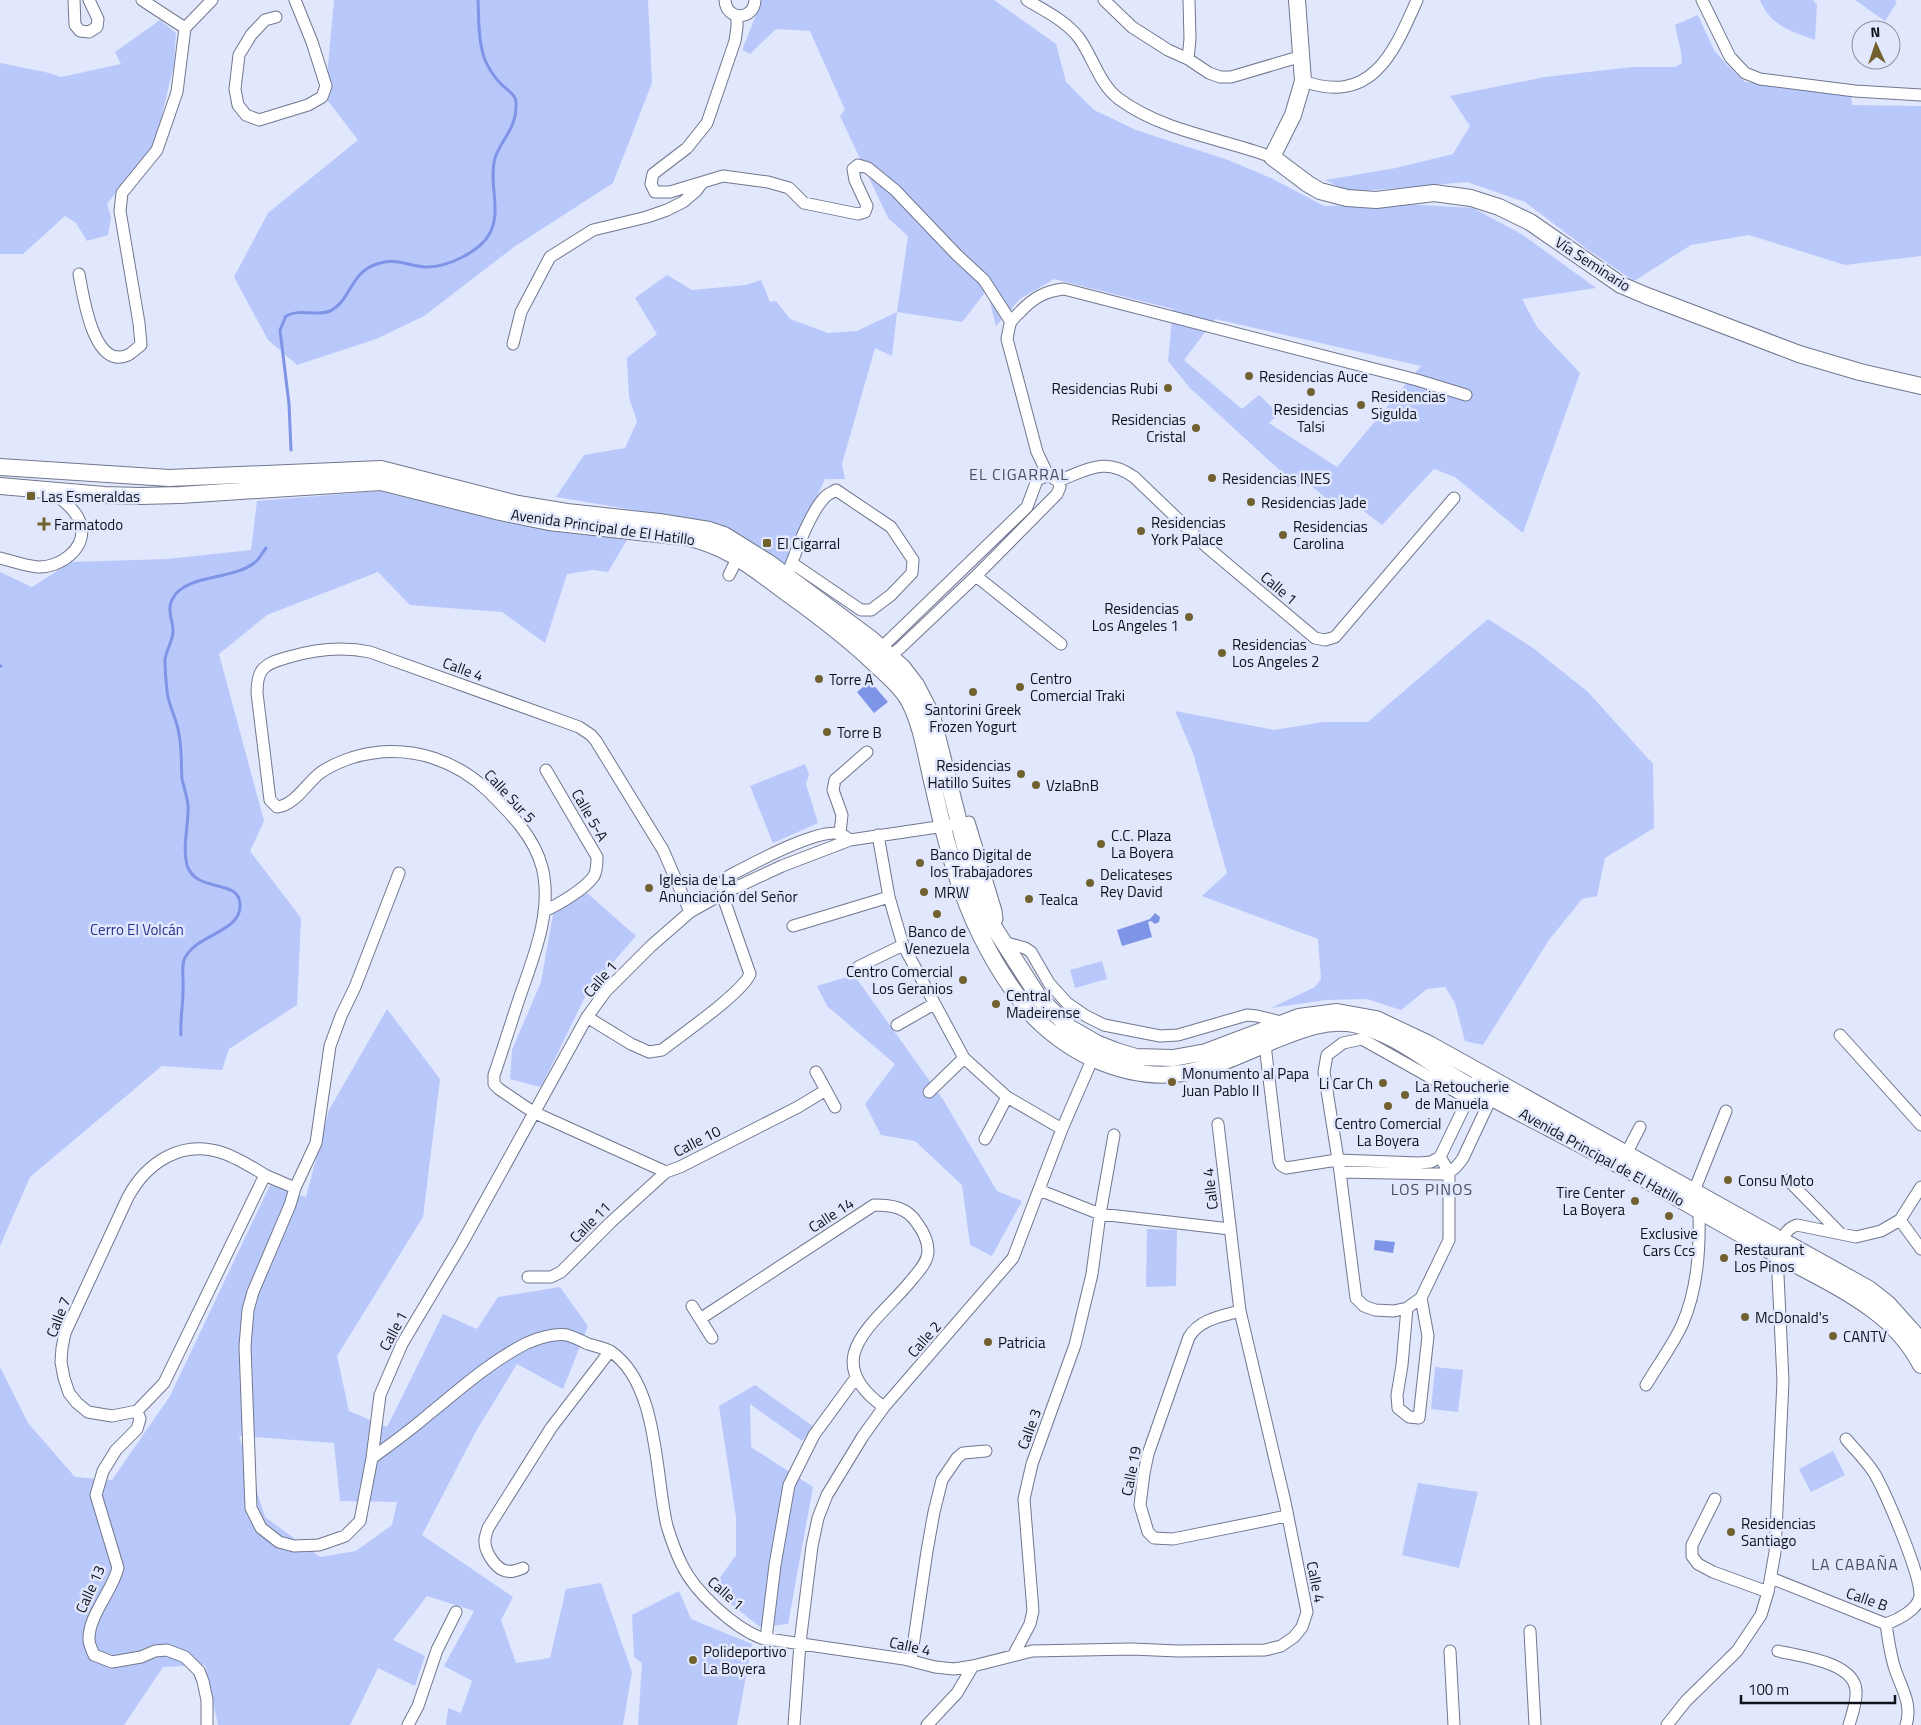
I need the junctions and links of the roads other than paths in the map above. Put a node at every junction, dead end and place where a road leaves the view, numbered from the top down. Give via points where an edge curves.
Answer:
1 (74, 0) edge
2 (89, 0) edge
3 (142, 0) edge
4 (212, 0) edge
5 (295, 0) edge
6 (755, 0) edge
7 (1027, 0) edge
8 (1104, 0) edge
9 (1189, 0) edge
10 (1297, 0) edge
11 (1418, 0) edge
12 (1702, 0) edge
13 (724, 2) edge
14 (737, 16) junction
15 (276, 17) dead end
16 (185, 28) junction
17 (1302, 56) junction
18 (1188, 58) junction
19 (1303, 81) junction
20 (1921, 95) edge
21 (1272, 157) junction
22 (702, 183) junction
23 (79, 274) dead end
24 (1011, 322) junction
25 (513, 344) dead end
26 (1921, 386) edge
27 (1466, 395) dead end
28 (0, 467) edge
29 (1053, 478) junction
30 (0, 486) edge
31 (51, 491) junction
32 (1454, 498) dead end
33 (1032, 510) junction
34 (738, 557) junction
35 (0, 558) edge
36 (789, 570) junction
37 (729, 575) dead end
38 (976, 576) junction
39 (1061, 644) dead end
40 (886, 652) junction
41 (875, 664) junction
42 (867, 752) dead end
43 (546, 770) dead end
44 (276, 807) joint
45 (957, 824) junction
46 (840, 833) junction
47 (878, 835) junction
48 (850, 840) junction
49 (399, 873) dead end
50 (722, 894) junction
51 (889, 897) junction
52 (544, 911) junction
53 (690, 912) junction
54 (793, 926) dead end
55 (1003, 942) junction
56 (903, 945) junction
57 (858, 967) dead end
58 (934, 1004) junction
59 (587, 1017) junction
60 (1281, 1022) junction
61 (897, 1025) dead end
62 (1840, 1035) dead end
63 (1265, 1045) junction
64 (1095, 1052) junction
65 (964, 1058) junction
66 (816, 1072) dead end
67 (1473, 1086) junction
68 (826, 1090) junction
69 (1495, 1090) junction
70 (929, 1092) dead end
71 (1007, 1096) junction
72 (835, 1107) dead end
73 (1726, 1111) dead end
74 (533, 1112) junction
75 (1461, 1112) junction
76 (1481, 1120) junction
77 (1218, 1124) dead end
78 (1921, 1126) edge
79 (1640, 1127) dead end
80 (1062, 1129) junction
81 (1114, 1135) dead end
82 (985, 1139) dead end
83 (1626, 1154) junction
84 (1440, 1157) junction
85 (1338, 1166) junction
86 (666, 1172) junction
87 (1450, 1172) junction
88 (265, 1175) junction
89 (1788, 1180) dead end
90 (1921, 1187) edge
91 (295, 1188) junction
92 (1039, 1190) junction
93 (1694, 1191) junction
94 (1699, 1210) junction
95 (1100, 1214) junction
96 (1900, 1220) junction
97 (1230, 1229) junction
98 (1839, 1232) junction
99 (1779, 1248) junction
100 (1921, 1249) edge
101 (528, 1277) dead end
102 (1421, 1298) junction
103 (692, 1306) dead end
104 (1407, 1308) junction
105 (1240, 1311) junction
106 (700, 1319) junction
107 (712, 1338) dead end
108 (1921, 1342) edge
109 (610, 1351) junction
110 (1921, 1365) edge
111 (855, 1379) junction
112 (1646, 1385) dead end
113 (884, 1408) junction
114 (137, 1411) junction
115 (1846, 1439) dead end
116 (986, 1451) dead end
117 (372, 1458) junction
118 (1715, 1499) dead end
119 (1287, 1516) junction
120 (523, 1568) dead end
121 (1771, 1578) junction
122 (1768, 1592) junction
123 (456, 1612) dead end
124 (1886, 1624) junction
125 (1530, 1631) dead end
126 (766, 1639) junction
127 (800, 1643) junction
128 (1450, 1651) dead end
129 (1778, 1651) dead end
130 (1014, 1654) junction
131 (911, 1660) junction
132 (973, 1666) junction
133 (207, 1725) edge
134 (408, 1725) edge
135 (794, 1725) edge
136 (927, 1725) edge
137 (1454, 1725) edge
138 (1535, 1725) edge
139 (1667, 1725) edge
140 (1849, 1725) edge
141 (1906, 1725) edge

1 - 2 street via 75,25 80,31 89,32 97,27 98,19
3 - 16 street
4 - 16 street
5 - 15 street via 326,86 322,97 308,106 259,120 246,114 238,105 235,89 239,55 260,25
6 - 14 street via 750,12
7 - 21 street via 1060,20 1078,37 1117,98 1158,120
8 - 18 street via 1132,27 1168,50
9 - 18 street
10 - 17 main road
11 - 19 street via 1397,45 1371,76 1342,88
12 - 20 street via 1730,57 1745,73 1773,82
13 - 14 street via 728,11
14 - 22 street via 735,41 707,123 687,148 653,174 651,184 655,192 663,193
16 - 23 street via 177,92 157,150 122,193 120,211 140,345 128,355 116,357 105,350 96,338
17 - 18 street via 1231,77 1209,73
17 - 19 main road
19 - 21 main road via 1293,115
21 - 26 main road, Vía Seminario via 1320,191 1346,198 1376,200 1434,193 1464,197 1498,207 1530,222 1621,285 1799,354
22 - 24 street via 723,176 768,182 789,188 804,203 858,214 865,212 867,206 853,169 858,165 868,168 895,190 984,280
22 - 25 street via 696,191 667,210 593,230 550,257 521,312
24 - 27 street via 1042,294 1064,289
24 - 29 street via 1008,347 1036,452
28 - 36 main road, Avenida Principal de El Hatillo via 169,478 381,469 518,504 709,530
29 - 32 street, Calle 1 via 1104,464 1123,469 1207,547 1315,638 1325,640 1335,637
29 - 33 street via 1037,480
29 - 33 street via 1060,487 1057,494
30 - 31 main road, Avenida Principal de El Hatillo
31 - 34 main road, Avenida Principal de El Hatillo via 180,495 381,482 548,522 700,540
31 - 35 street via 69,506 81,525 77,549 65,558 39,567
33 - 38 street
33 - 40 street
34 - 37 street
34 - 41 main road, Avenida Principal de El Hatillo via 822,617
36 - 36 street via 862,610 871,610 912,573 913,560 891,527 836,490 826,496 817,509
36 - 40 main road, Avenida Principal de El Hatillo
38 - 39 street
38 - 40 street
40 - 41 street
40 - 45 main road, Avenida Principal de El Hatillo via 916,684 932,716
41 - 45 main road, Avenida Principal de El Hatillo via 897,683 907,697
42 - 46 street via 835,780 833,790 842,816
43 - 52 street, Calle 5-A via 597,856 593,877 563,902
44 - 52 street, Calle Sur 5 via 286,806 321,772 355,757 393,751 436,758 462,770 480,784 524,829 542,866
44 - 53 street, Calle 4 via 270,800 257,693 262,669 273,662 310,651 344,648 370,652 579,726 591,735 649,821
45 - 47 street, Calle 1
45 - 55 main road, Avenida Principal de El Hatillo via 980,898
45 - 64 main road, Avenida Principal de El Hatillo via 966,902 1006,978 1039,1022 1061,1040
46 - 48 street
46 - 50 street via 798,843 729,876 721,885
47 - 48 street, Calle 1
47 - 51 street
48 - 50 street, Calle 1
49 - 91 street via 330,1046 316,1143
50 - 53 street, Calle 1
50 - 59 street via 750,974 748,980 662,1050 649,1052
51 - 54 street
51 - 56 street
52 - 74 street, Calle Sur 5 via 532,964 494,1076 494,1084 499,1089
53 - 59 street, Calle 1 via 606,991
55 - 60 street via 1031,952 1049,983 1067,1003 1104,1025 1160,1036 1178,1035 1247,1015
55 - 64 main road, Avenida Principal de El Hatillo via 1040,999
56 - 57 street
56 - 58 street
58 - 61 street
58 - 65 street
59 - 74 street, Calle 1
60 - 64 main road, Avenida Principal de El Hatillo via 1190,1056 1154,1058
60 - 67 main road, Avenida Principal de El Hatillo via 1317,1013 1337,1012 1376,1018 1397,1027
62 - 78 street
63 - 64 main road, Avenida Principal de El Hatillo via 1216,1066 1176,1075 1142,1074
63 - 67 main road, Avenida Principal de El Hatillo via 1304,1028 1352,1024 1394,1040
63 - 85 street via 1281,1165 1286,1168
64 - 80 street, Calle 2
65 - 70 street
65 - 71 street
66 - 68 street
67 - 69 main road, Avenida Principal de El Hatillo
67 - 75 street
67 - 85 street via 1362,1039 1343,1043 1327,1055 1324,1072
68 - 72 street
68 - 86 street, Calle 10
69 - 76 street
69 - 83 main road, Avenida Principal de El Hatillo
69 - 94 main road, Avenida Principal de El Hatillo
71 - 80 street
71 - 82 street
73 - 93 street
74 - 86 street, Calle 10
74 - 117 street, Calle 1 via 402,1344 380,1395
75 - 76 street
75 - 84 street
76 - 87 street via 1463,1158
77 - 97 street, Calle 4
79 - 83 street
80 - 92 street, Calle 2
81 - 95 street, Calle 3
83 - 93 main road, Avenida Principal de El Hatillo
84 - 85 street via 1419,1164
84 - 87 street
85 - 87 street
85 - 104 street via 1356,1298 1375,1310
86 - 101 street, Calle 11 via 561,1272 551,1277
87 - 102 street via 1449,1240
88 - 91 street, Calle 7
88 - 114 street via 164,1383
88 - 114 street, Calle 7 via 223,1153 208,1149 178,1150 154,1164 132,1190 65,1334 61,1362 69,1393 88,1412 112,1416
89 - 98 street
90 - 96 street
91 - 117 street via 248,1310 245,1346 251,1508 261,1528 279,1542 294,1546 318,1545 345,1536 360,1521
92 - 95 street
92 - 113 street, Calle 2 via 1013,1258
93 - 99 main road, Avenida Principal de El Hatillo
94 - 99 main road, Avenida Principal de El Hatillo
94 - 112 street via 1698,1267 1694,1288 1682,1324
95 - 97 street
95 - 130 street, Calle 3 via 1092,1274 1075,1345 1032,1464 1024,1499 1033,1610 1030,1624
96 - 98 street via 1864,1236 1847,1236
96 - 100 street
97 - 105 street, Calle 4
98 - 99 street via 1797,1226 1788,1229
99 - 108 main road, Avenida Principal de El Hatillo via 1869,1289 1888,1304
99 - 110 main road, Avenida Principal de El Hatillo via 1875,1312 1914,1352
99 - 121 street via 1783,1381
102 - 104 street
102 - 104 street via 1428,1336 1418,1418 1409,1417 1398,1408
103 - 106 street
105 - 119 street, Calle 4
105 - 119 street, Calle 19 via 1194,1328 1148,1454 1140,1506 1148,1532 1161,1539 1192,1536
106 - 107 street
106 - 111 street, Calle 14 via 874,1205 892,1205 913,1217 925,1233 928,1252 924,1264 913,1278 857,1342 853,1359
109 - 117 street, Calle 1 via 567,1335 541,1338 526,1344 460,1388
109 - 120 street via 551,1428 488,1528 484,1541 494,1561 502,1570 514,1572
109 - 126 street, Calle 1 via 628,1369 642,1394 652,1424 668,1526 682,1566 711,1603 750,1634
111 - 113 street
111 - 126 street via 814,1435 789,1485
113 - 127 street, Calle 2 via 827,1495 818,1518
114 - 133 street, Calle 13 via 140,1419 137,1429 116,1450 103,1471 96,1494 118,1568 92,1619 88,1641 94,1655 112,1662 167,1650 185,1657 203,1680
115 - 124 street, Calle B via 1876,1476 1910,1554 1920,1586 1920,1599 1905,1616
116 - 131 street via 962,1452 942,1480 928,1544
118 - 122 street via 1692,1545 1692,1556 1698,1564 1713,1572
119 - 130 street, Calle 4 via 1307,1612 1302,1627 1281,1646 1266,1650 1059,1650
121 - 122 street
121 - 124 street, Calle B
122 - 139 street via 1761,1615 1737,1651 1686,1701
123 - 134 street via 437,1650
124 - 141 street via 1894,1666 1909,1710
125 - 138 street
126 - 127 street, Calle 1
127 - 131 street, Calle 4
127 - 135 street, Calle 2
128 - 137 street
129 - 140 street via 1827,1663 1848,1672 1857,1689
130 - 132 street, Calle 4
131 - 132 street, Calle 4 via 954,1669
132 - 136 street via 957,1692

